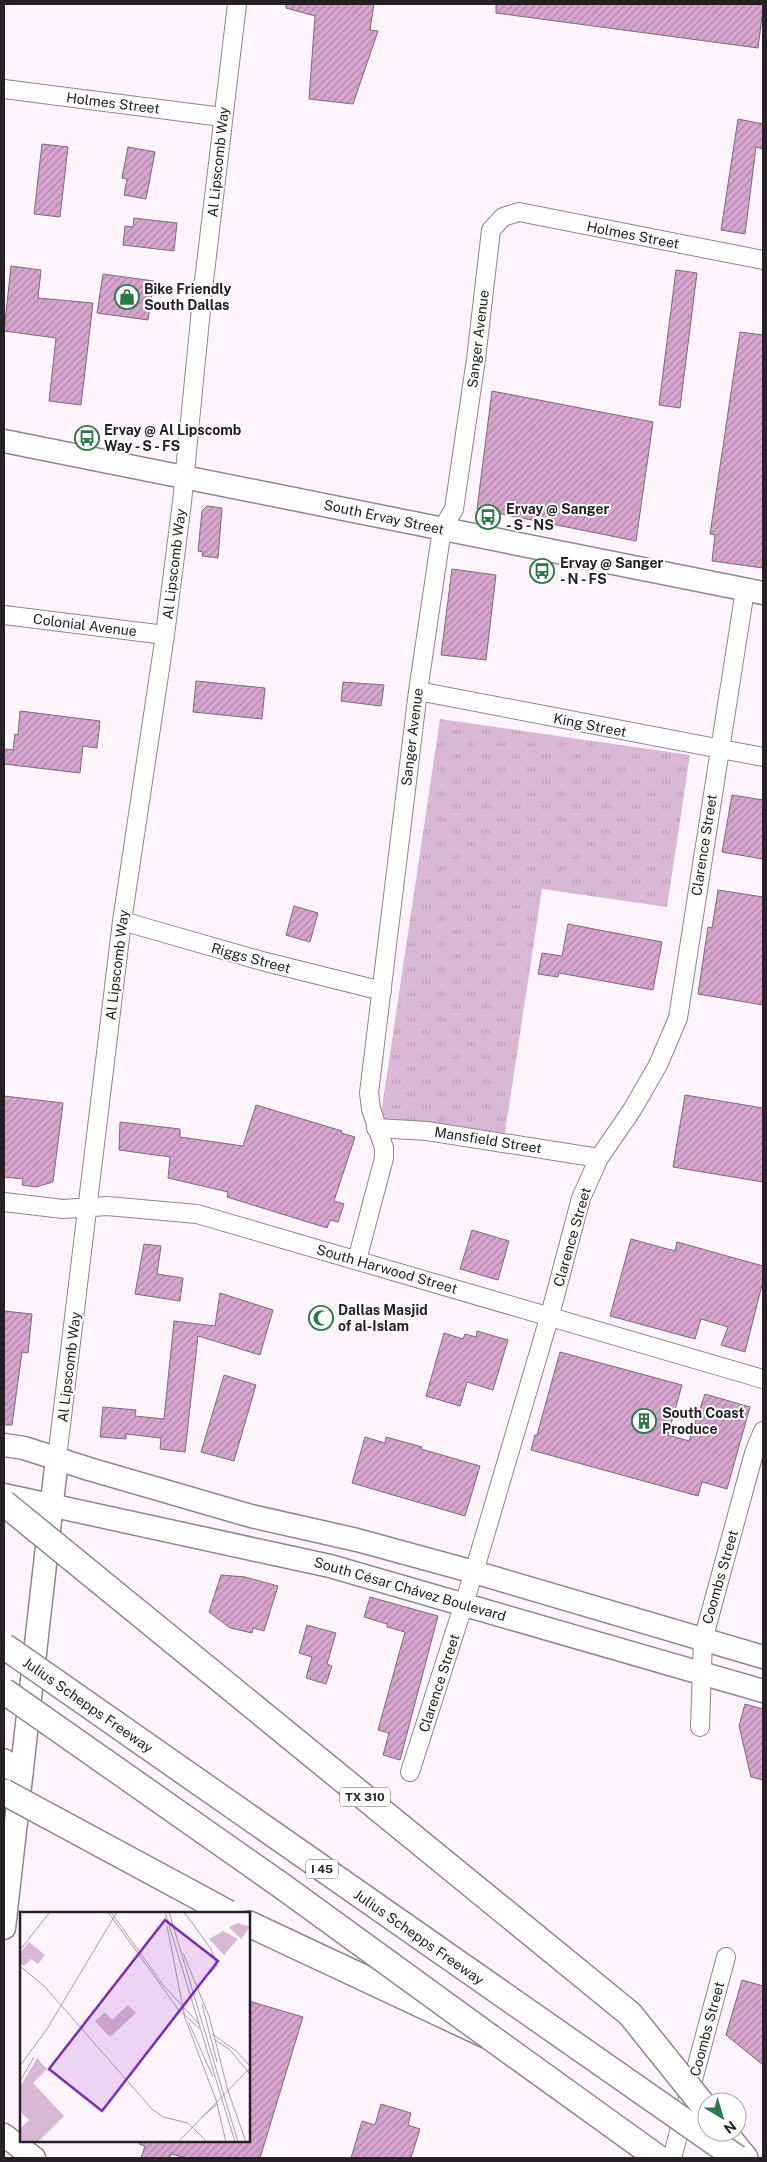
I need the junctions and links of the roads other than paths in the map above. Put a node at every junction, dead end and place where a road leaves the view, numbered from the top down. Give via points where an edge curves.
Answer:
1 (237, 4) edge
2 (4, 89) edge
3 (222, 117) junction
4 (503, 217) joint
5 (763, 260) edge
6 (4, 441) edge
7 (184, 476) junction
8 (442, 529) junction
9 (754, 591) edge
10 (4, 615) edge
11 (166, 634) junction
12 (418, 691) junction
13 (718, 750) junction
14 (763, 757) edge
15 (122, 921) junction
16 (382, 991) junction
17 (376, 1128) junction
18 (599, 1158) junction
19 (4, 1202) edge
20 (88, 1207) junction
21 (357, 1260) junction
22 (550, 1315) junction
23 (763, 1379) edge
24 (763, 1431) edge
25 (4, 1445) edge
26 (57, 1458) junction
27 (4, 1495) edge
28 (4, 1503) edge
29 (53, 1504) junction
30 (474, 1572) junction
31 (463, 1604) junction
32 (702, 1640) junction
33 (4, 1646) edge
34 (763, 1657) edge
35 (701, 1672) junction
36 (4, 1691) edge
37 (763, 1691) edge
38 (700, 1727) dead end
39 (12, 1768) edge
40 (410, 1772) dead end
41 (4, 1792) edge
42 (226, 1912) edge
43 (250, 1924) edge
44 (4, 1928) edge
45 (726, 1957) dead end
46 (490, 2037) junction
47 (697, 2098) edge
48 (4, 2135) edge
49 (732, 2142) edge
50 (34, 2158) edge
51 (658, 2158) edge
52 (672, 2158) edge
53 (737, 2158) edge
54 (745, 2158) edge

1 - 3 street, Al Lipscomb Way
2 - 3 street, Holmes Street
3 - 7 street, Al Lipscomb Way
4 - 5 street, Holmes Street via 519,212
4 - 8 street, Sanger Avenue via 492,230 454,509
6 - 7 main road, South Ervay Street
7 - 8 main road, South Ervay Street
7 - 11 street, Al Lipscomb Way
8 - 9 main road, South Ervay Street
8 - 12 street, Sanger Avenue
9 - 13 street, Clarence Street
10 - 11 street, Colonial Avenue
11 - 15 street, Al Lipscomb Way
12 - 13 street, King Street
12 - 16 street, Sanger Avenue
13 - 14 street, King Street
13 - 18 street, Clarence Street via 678,1018 658,1065
15 - 16 street, Riggs Street via 262,962
15 - 20 street, Al Lipscomb Way
16 - 17 street, Sanger Avenue via 369,1093
17 - 18 street, Mansfield Street via 428,1131
17 - 21 street, Sanger Avenue via 384,1148 384,1158
18 - 22 street, Clarence Street via 581,1198
19 - 20 street, South Harwood Street via 62,1209
20 - 21 street, South Harwood Street via 146,1208 197,1214
20 - 26 street, Al Lipscomb Way
21 - 22 street, South Harwood Street
22 - 23 street, South Harwood Street
22 - 30 street, Clarence Street
24 - 32 street, Coombs Street
25 - 26 main road
26 - 29 main road, Al Lipscomb Way
26 - 30 main road via 250,1516 357,1540
27 - 29 main road, South César Chávez Boulevard
28 - 47 highway, TX 310, bridge via 630,2014
29 - 31 main road, South César Chávez Boulevard via 330,1566
29 - 39 main road, Al Lipscomb Way
30 - 31 street, Clarence Street
30 - 32 main road
31 - 35 main road, South César Chávez Boulevard
31 - 40 street, Clarence Street
32 - 34 main road
32 - 35 street, Coombs Street
33 - 53 highway, Julius Schepps Freeway / I 45, bridge
35 - 37 main road, South César Chávez Boulevard
35 - 38 street, Coombs Street
36 - 46 highway, I 45, bridge
39 - 44 main road, Al Lipscomb Way
41 - 42 highway, bridge
43 - 46 highway, bridge
45 - 52 street, Coombs Street
46 - 51 highway, I 45
48 - 50 main road
49 - 54 highway

